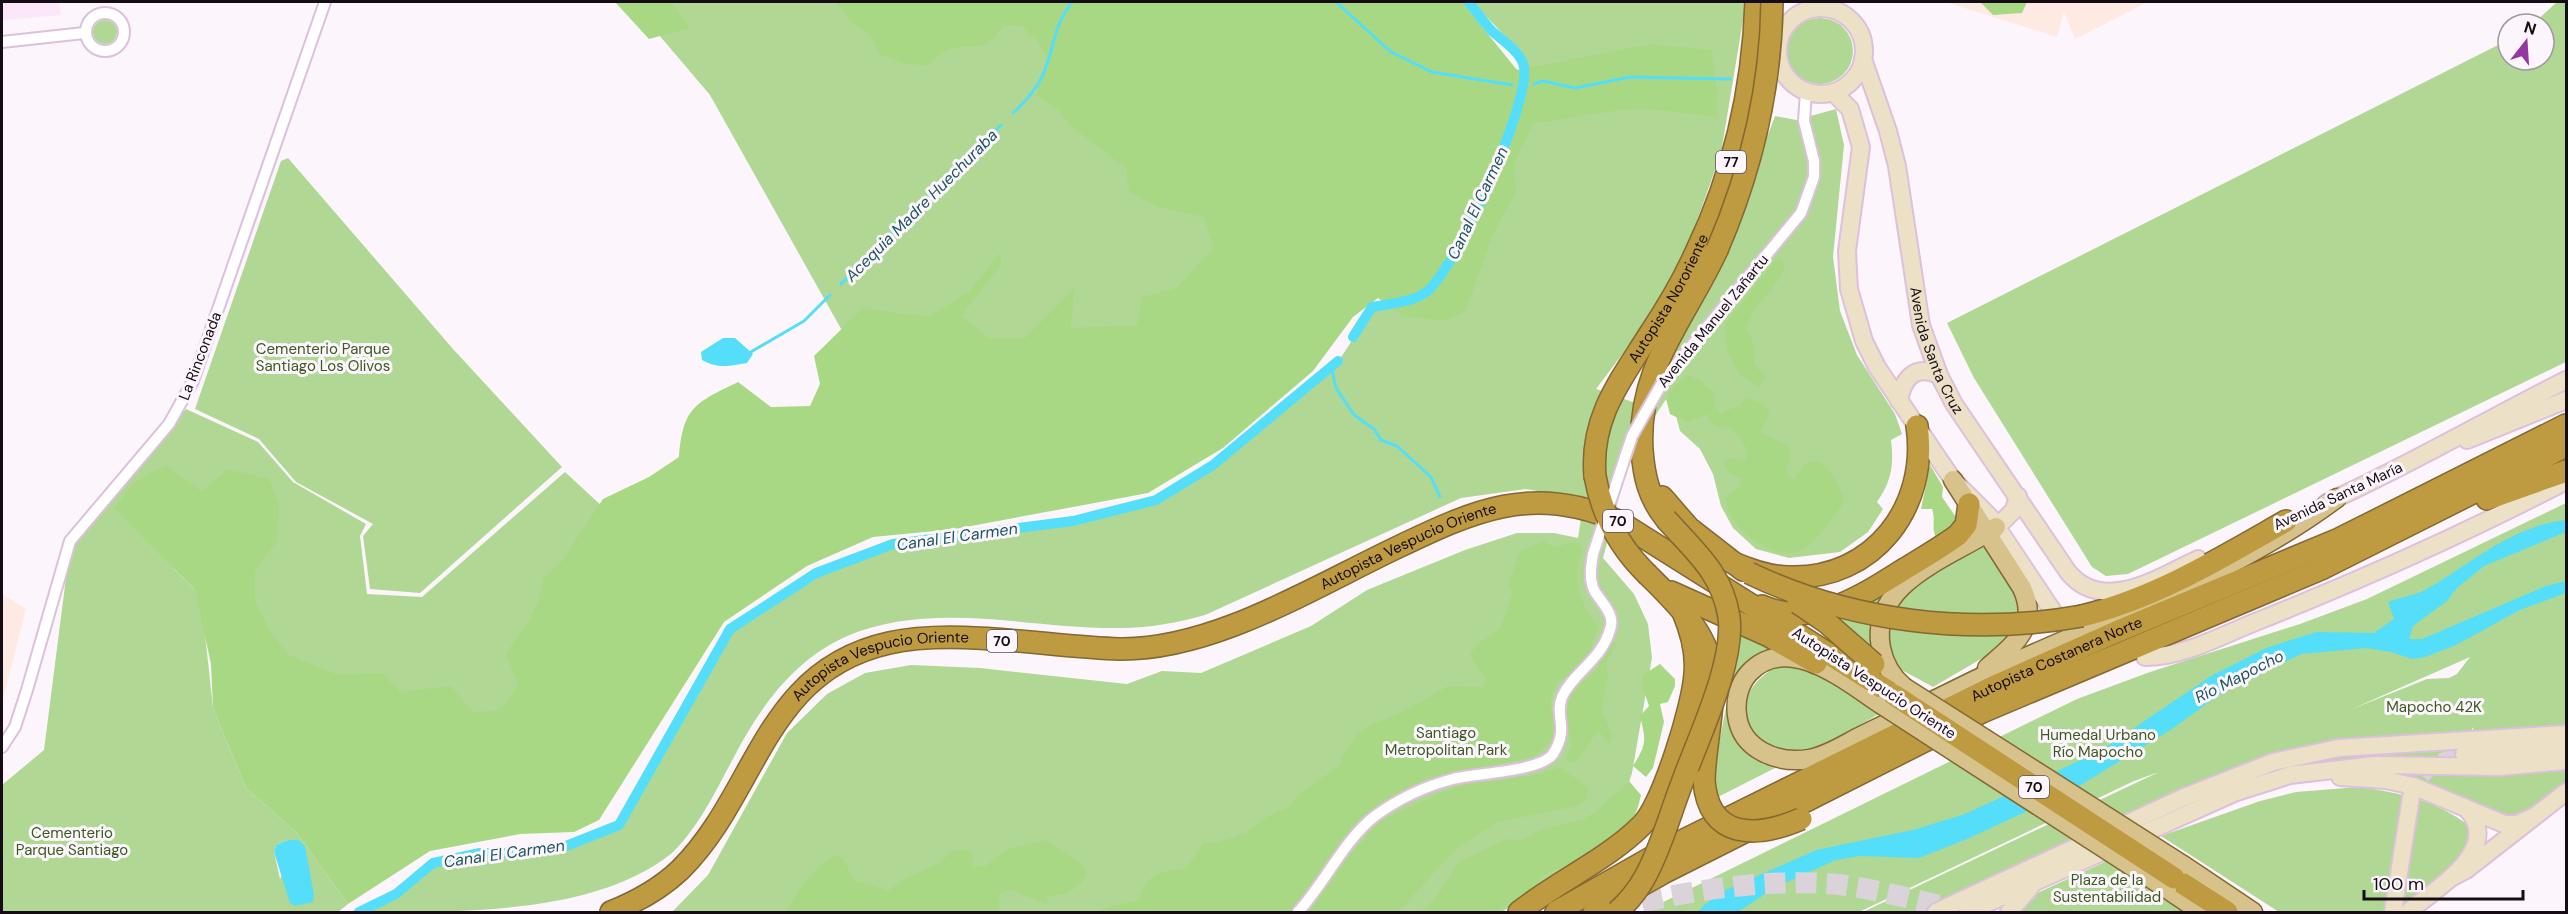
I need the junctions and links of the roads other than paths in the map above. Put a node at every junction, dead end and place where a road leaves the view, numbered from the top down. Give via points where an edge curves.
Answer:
1 (326, 2) edge
2 (1757, 2) edge
3 (1772, 2) edge
4 (84, 33) dead end
5 (2, 42) edge
6 (1777, 46) junction
7 (1863, 59) junction
8 (1806, 92) junction
9 (1834, 93) junction
10 (1939, 375) junction
11 (2566, 380) edge
12 (1899, 400) junction
13 (2566, 400) edge
14 (2566, 425) edge
15 (1917, 426) junction
16 (2566, 446) edge
17 (1643, 452) junction
18 (2409, 464) junction
19 (2566, 471) edge
20 (1953, 480) junction
21 (2566, 481) edge
22 (2018, 496) junction
23 (2337, 498) junction
24 (1969, 504) junction
25 (2427, 517) junction
26 (2286, 521) junction
27 (1993, 530) junction
28 (1740, 568) junction
29 (1648, 575) junction
30 (2102, 591) joint
31 (1732, 592) junction
32 (2056, 616) dead end
33 (2136, 654) junction
34 (1816, 663) junction
35 (1973, 681) junction
36 (1703, 682) junction
37 (1897, 691) junction
38 (2566, 734) edge
39 (2566, 746) edge
40 (2, 747) edge
41 (2464, 754) tunnel mouth
42 (1819, 757) junction
43 (2566, 761) edge
44 (2290, 776) junction
45 (2566, 792) edge
46 (2411, 796) tunnel mouth
47 (2465, 807) junction
48 (2535, 816) junction
49 (2175, 877) junction
50 (2451, 878) junction
51 (2038, 881) junction
52 (1950, 911) edge
53 (611, 912) edge
54 (1298, 912) edge
55 (1519, 912) edge
56 (1535, 912) edge
57 (1556, 912) edge
58 (1594, 912) edge
59 (1617, 912) edge
60 (2009, 912) edge
61 (2201, 912) edge
62 (2227, 912) edge
63 (2253, 912) edge
64 (2393, 912) edge
65 (2408, 912) edge

1 - 40 street, La Rinconada via 193,381 169,424 70,541 15,727
2 - 6 main road
2 - 29 highway, Autopista Nororiente / 77, bridge via 1749,82 1731,161 1703,238 1665,310 1607,400 1595,439 1595,476 1602,507 1629,555
3 - 17 highway, Autopista Nororiente / 77, bridge via 1758,124 1742,184 1717,250 1648,382 1642,414
4 - 5 street
6 - 7 main road via 1794,17 1815,8 1827,8 1854,23 1862,40
6 - 8 main road via 1787,79
7 - 9 main road via 1850,83
7 - 10 main road, Avenida Santa Cruz via 1893,151 1921,325
8 - 9 main road
8 - 54 street, Avenida Manuel Zañartu, bridge via 1804,121 1814,177 1801,213 1665,378 1632,436 1590,573 1612,623 1604,645 1563,697 1563,726 1551,757 1536,765 1444,782 1407,797 1374,817
9 - 12 main road via 1850,109 1861,147 1847,251 1853,307 1870,354
10 - 12 main road via 1924,371 1911,375 1904,382
10 - 22 main road, Avenida Santa Cruz via 1954,404
11 - 18 main road, Avenida Santa María via 2471,427
12 - 15 main road
13 - 18 main road
14 - 57 highway, Autopista Costanera Norte via 2330,544 1995,686 1672,846
15 - 20 main road
15 - 28 highway via 1920,460 1910,501 1887,536 1867,554 1837,570 1803,577
16 - 25 highway, Autopista Costanera Norte
17 - 28 highway via 1656,486 1672,510 1699,537
17 - 59 highway, bridge via 1647,486 1666,519 1716,575 1727,609 1729,644 1657,851 1638,888
18 - 23 main road, Avenida Santa María
19 - 25 highway
20 - 24 main road
20 - 27 main road via 1979,503
21 - 33 main road via 2364,578 2183,650
22 - 27 main road via 2014,510
22 - 30 main road, Avenida Santa Cruz via 2073,577
23 - 26 main road, Avenida Santa María
23 - 35 main road via 2300,525 2197,582
24 - 27 main road
24 - 31 highway via 1966,525 1958,536 1844,605 1823,611 1791,612 1768,608
25 - 33 highway, Autopista Costanera Norte
26 - 28 highway, bridge via 2170,585 2120,605 2082,616 2005,625 1929,621 1821,603
26 - 30 main road, Avenida Santa María via 2132,589
27 - 32 main road
27 - 35 main road via 2024,593 2027,618 2019,639
27 - 37 main road via 1905,584 1887,605 1880,644
28 - 37 highway, bridge via 1817,615 1874,664
29 - 34 highway via 1684,600 1749,627
29 - 36 highway via 1683,612
31 - 37 highway, Autopista Vespucio Oriente / 70
31 - 53 highway, Autopista Vespucio Oriente / 70 via 1609,517 1551,504 1521,504 1463,516 1238,623 1184,643 1126,649 924,638 877,646 836,664 801,691 772,726 719,819 689,861 654,891
33 - 36 highway, bridge via 1801,819 1762,832 1736,829 1721,821 1709,807 1704,780
33 - 58 highway, Autopista Costanera Norte via 1972,717 1694,857
34 - 37 main road
34 - 42 main road via 1781,658 1758,666 1741,685 1736,710 1743,733 1759,750 1791,759
35 - 42 main road
36 - 55 highway via 1648,819 1617,846
37 - 49 highway, Autopista Vespucio Oriente / 70, bridge
38 - 52 main road via 2339,748 2273,762 2182,798
39 - 41 main road
42 - 56 highway via 1662,837
43 - 44 main road via 2499,767 2365,766
44 - 47 main road via 2385,780 2429,791
44 - 51 main road via 2234,793
45 - 48 main road
46 - 64 main road
47 - 48 main road via 2508,824
47 - 50 main road via 2476,823 2478,839 2471,855
48 - 50 main road
49 - 61 main road
49 - 62 highway, Autopista Vespucio Oriente / 70
49 - 63 main road
50 - 65 main road
51 - 52 main road
51 - 60 main road

